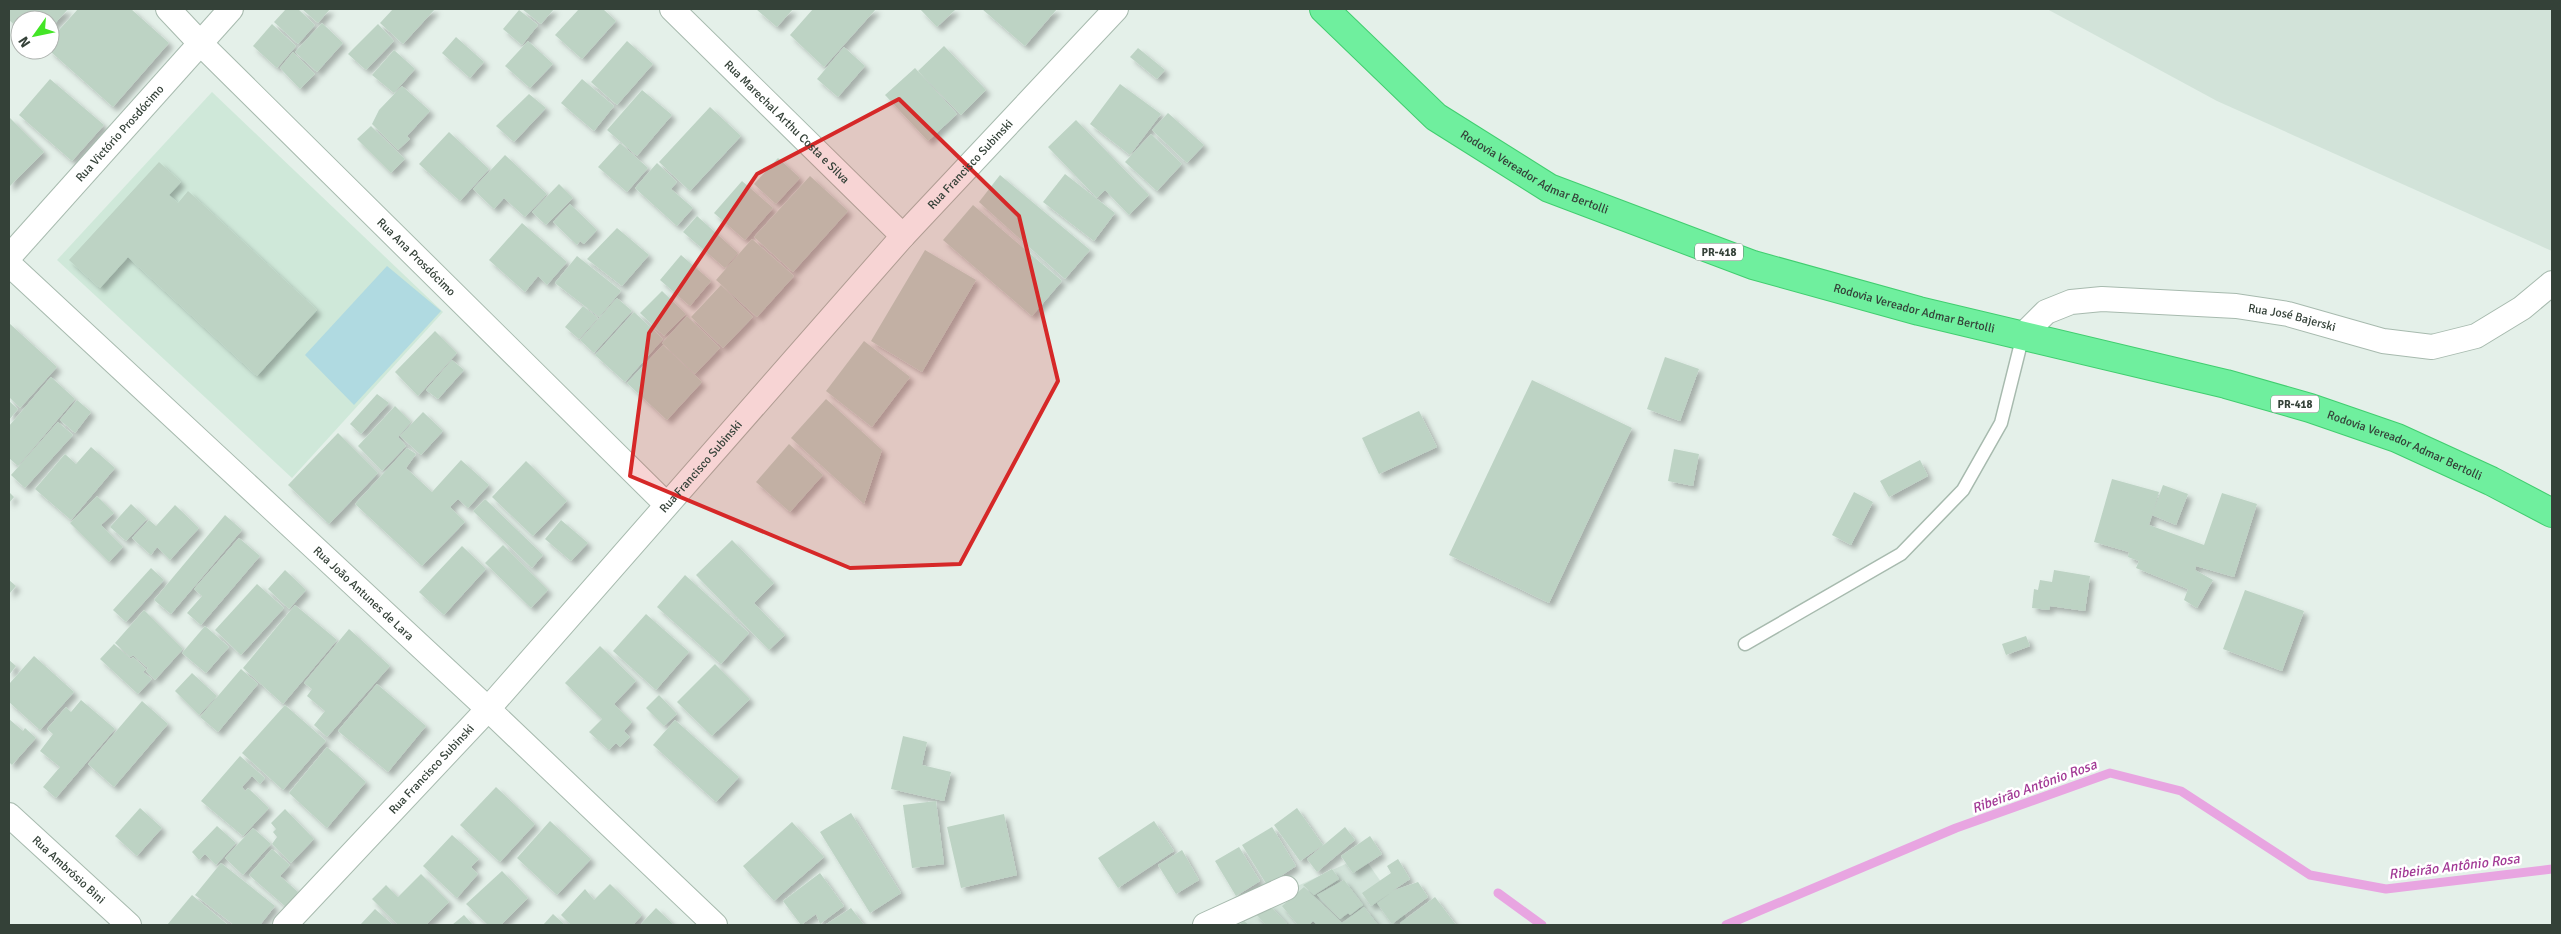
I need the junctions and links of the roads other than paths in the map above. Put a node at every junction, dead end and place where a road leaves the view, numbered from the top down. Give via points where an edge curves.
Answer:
1 (168, 9) edge
2 (231, 9) edge
3 (672, 9) edge
4 (1322, 10) edge
5 (1110, 11) edge
6 (201, 44) junction
7 (903, 236) junction
8 (9, 256) edge
9 (9, 264) edge
10 (2552, 283) edge
11 (2023, 335) junction
12 (666, 504) junction
13 (2552, 513) edge
14 (1745, 644) dead end
15 (488, 709) junction
16 (9, 815) edge
17 (1286, 888) dead end
18 (128, 925) edge
19 (286, 925) edge
20 (715, 925) edge
21 (1204, 925) edge

1 - 6 street, Rua Ana Prosdócimo
2 - 6 street, Rua Victório Prosdócimo
3 - 7 street, Rua Marechal Arthu Costa e Silva
4 - 11 highway, Rodovia Vereador Admar Bertolli / PR-418 via 1436,117 1549,188 1753,265 1919,311
5 - 7 street, Rua Francisco Subinski
6 - 8 street, Rua Victório Prosdócimo
6 - 12 street, Rua Ana Prosdócimo
7 - 12 street, Rua Francisco Subinski
9 - 15 street, Rua João Antunes de Lara
10 - 11 street, Rua José Bajerski via 2522,308 2476,336 2432,346 2382,340 2288,314 2236,306 2102,299 2070,302 2046,312
11 - 13 highway, Rodovia Vereador Admar Bertolli / PR-418 via 2226,384 2327,414 2397,438
11 - 14 lane via 2001,423 1963,490 1900,554
12 - 15 street, Rua Francisco Subinski
15 - 19 street, Rua Francisco Subinski
15 - 20 street, Rua João Antunes de Lara
16 - 18 street, Rua Ambrósio Bini
17 - 21 street

